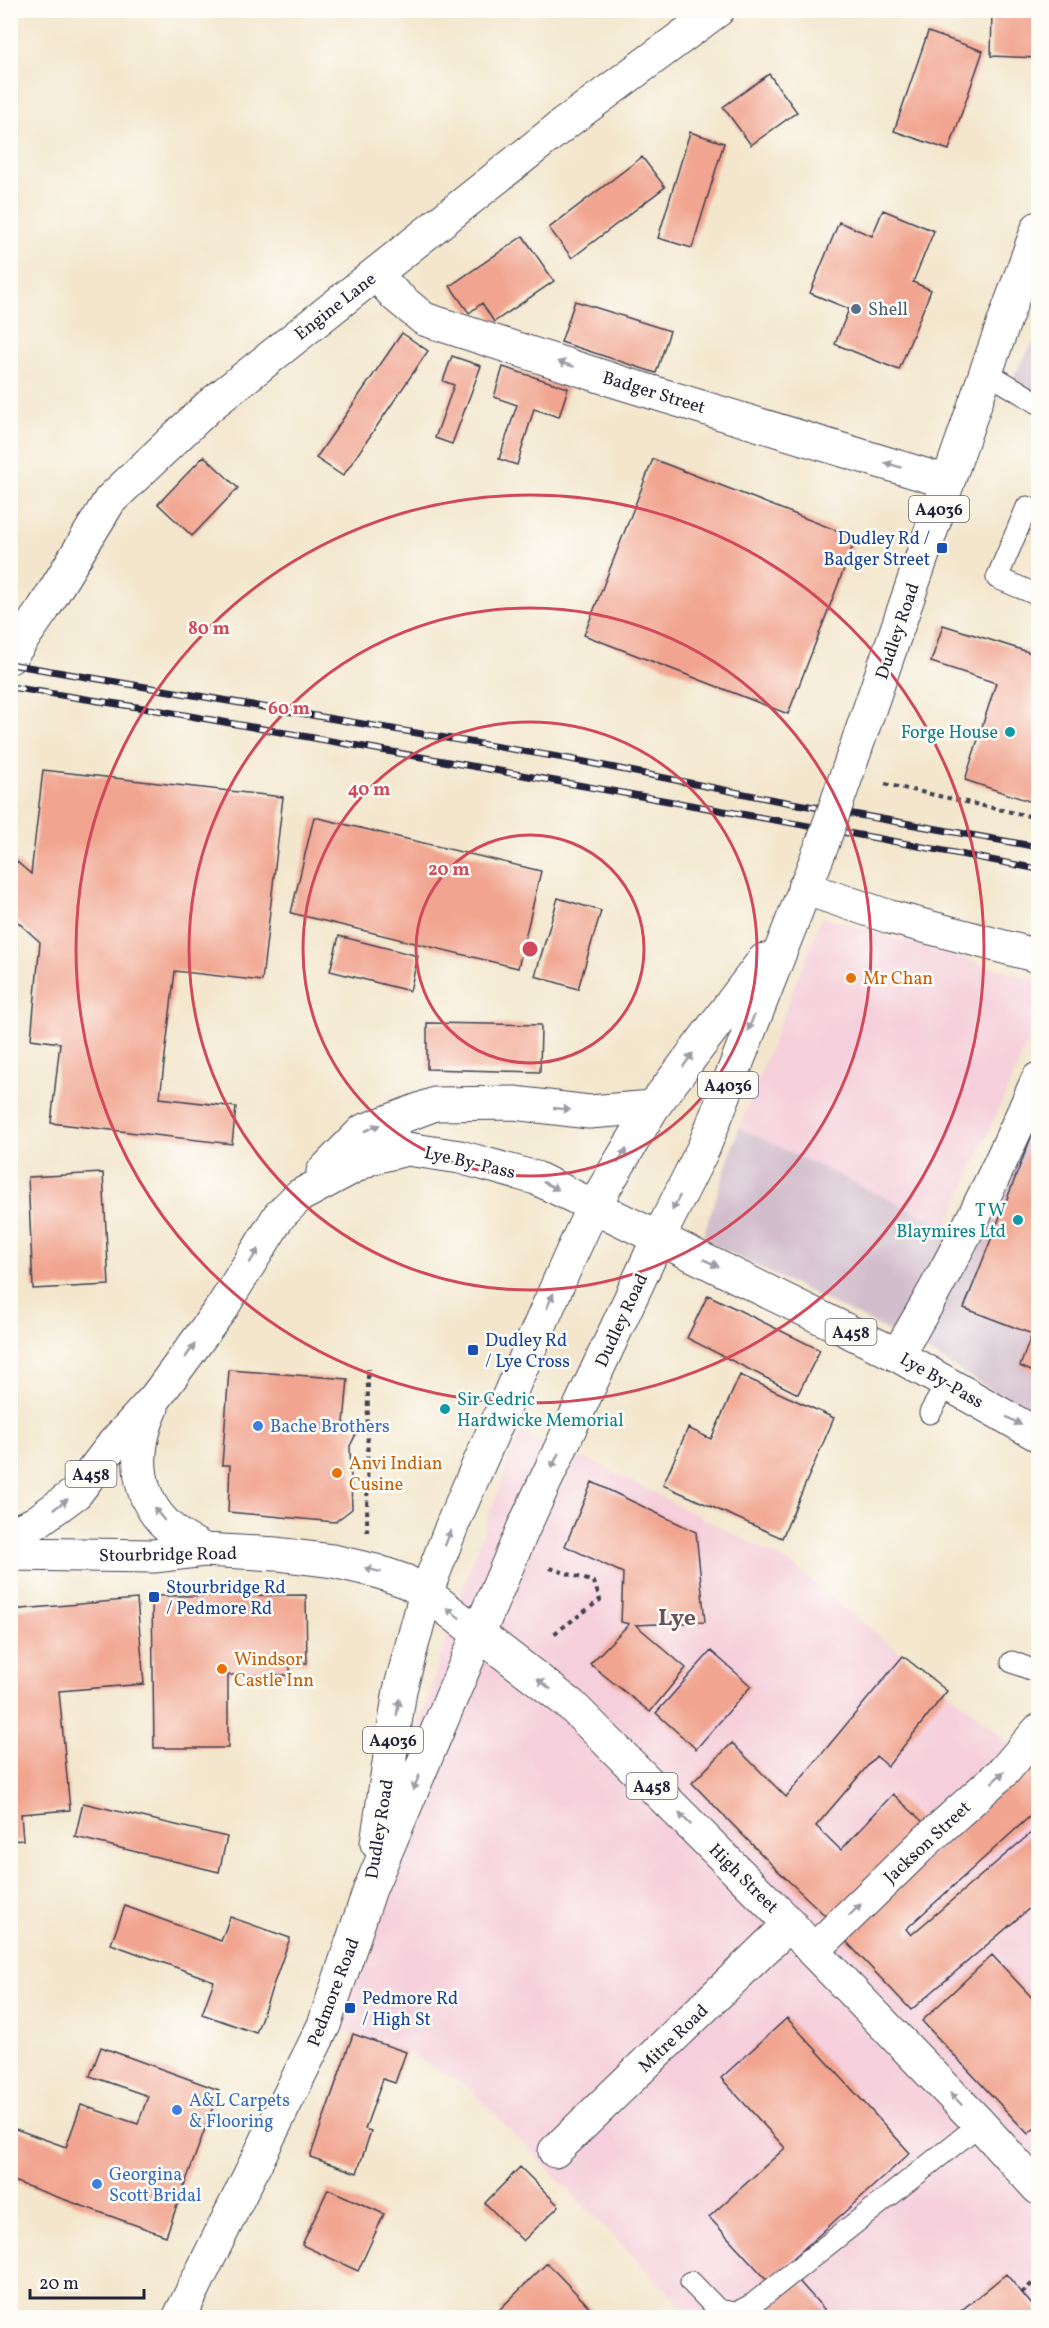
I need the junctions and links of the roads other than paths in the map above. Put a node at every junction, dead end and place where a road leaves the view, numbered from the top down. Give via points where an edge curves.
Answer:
1 (718, 10) edge
2 (1038, 228) edge
3 (376, 274) junction
4 (986, 372) junction
5 (1038, 403) edge
6 (948, 482) junction
7 (1038, 512) edge
8 (1038, 595) edge
9 (10, 657) edge
10 (804, 888) junction
11 (788, 930) junction
12 (1038, 956) edge
13 (1038, 1079) edge
14 (653, 1107) junction
15 (299, 1196) junction
16 (593, 1207) junction
17 (659, 1237) junction
18 (897, 1355) junction
19 (946, 1383) junction
20 (156, 1397) junction
21 (930, 1413) dead end
22 (1038, 1435) edge
23 (10, 1534) edge
24 (204, 1550) junction
25 (10, 1554) edge
26 (426, 1593) junction
27 (480, 1633) junction
28 (1012, 1662) dead end
29 (1038, 1672) edge
30 (1038, 1731) edge
31 (370, 1889) junction
32 (790, 1924) junction
33 (813, 1951) junction
34 (981, 2124) junction
35 (555, 2151) dead end
36 (1038, 2188) edge
37 (692, 2282) dead end
38 (179, 2318) edge

1 - 3 main road, Engine Lane via 564,124
2 - 4 main road, Dudley Road / A4036
6 -> 3 main road, Badger Street via 423,319
3 - 9 main road, Engine Lane via 209,406 110,500
4 - 5 lane
4 - 6 main road, Dudley Road / A4036
6 - 10 main road, Dudley Road / A4036, bridge
7 - 8 lane via 1027,507 997,578
10 - 11 main road, Dudley Road / A4036
10 - 12 main road
14 -> 11 main road, Dudley Road / A4036
11 -> 17 main road, Dudley Road / A4036 via 704,1147
13 - 18 main road via 1001,1166 940,1286
15 -> 14 main road via 363,1131 435,1104 514,1103 589,1112
16 -> 14 main road, Dudley Road / A4036
15 -> 16 main road, Lye By-Pass / A458 via 370,1158 407,1149 460,1157 536,1178
20 -> 15 main road, Lye By-Pass / A458 via 223,1306 279,1216
16 - 17 main road, Lye By-Pass / A458
26 -> 16 main road, Dudley Road / A4036 via 453,1523
17 -> 18 main road, Lye By-Pass / A458
17 -> 27 main road, Dudley Road / A4036
18 - 19 main road, Lye By-Pass / A458
19 - 21 lane
19 -> 22 main road, Lye By-Pass / A458
23 -> 20 main road, Lye By-Pass / A458 via 35,1523 76,1493
24 -> 20 main road via 175,1533 146,1495 139,1468 139,1443
24 - 25 main road, Stourbridge Road / A458 via 154,1556
26 -> 24 main road, Stourbridge Road / A458 via 386,1574 338,1562
27 -> 26 main road, High Street / A458
31 -> 26 main road, Dudley Road / A4036 via 400,1690
27 -> 31 main road, Dudley Road / A4036
32 -> 27 main road, High Street / A458 via 571,1705
28 - 29 lane
33 -> 30 main road, Jackson Street via 1005,1770
31 - 38 main road, Pedmore Road / A4036 via 324,2025
32 - 33 main road, High Street / A458
32 - 35 main road, Mitre Road
34 -> 33 main road, High Street / A458
34 - 36 main road, High Street / A458
34 - 37 lane via 753,2304 736,2313 718,2310

